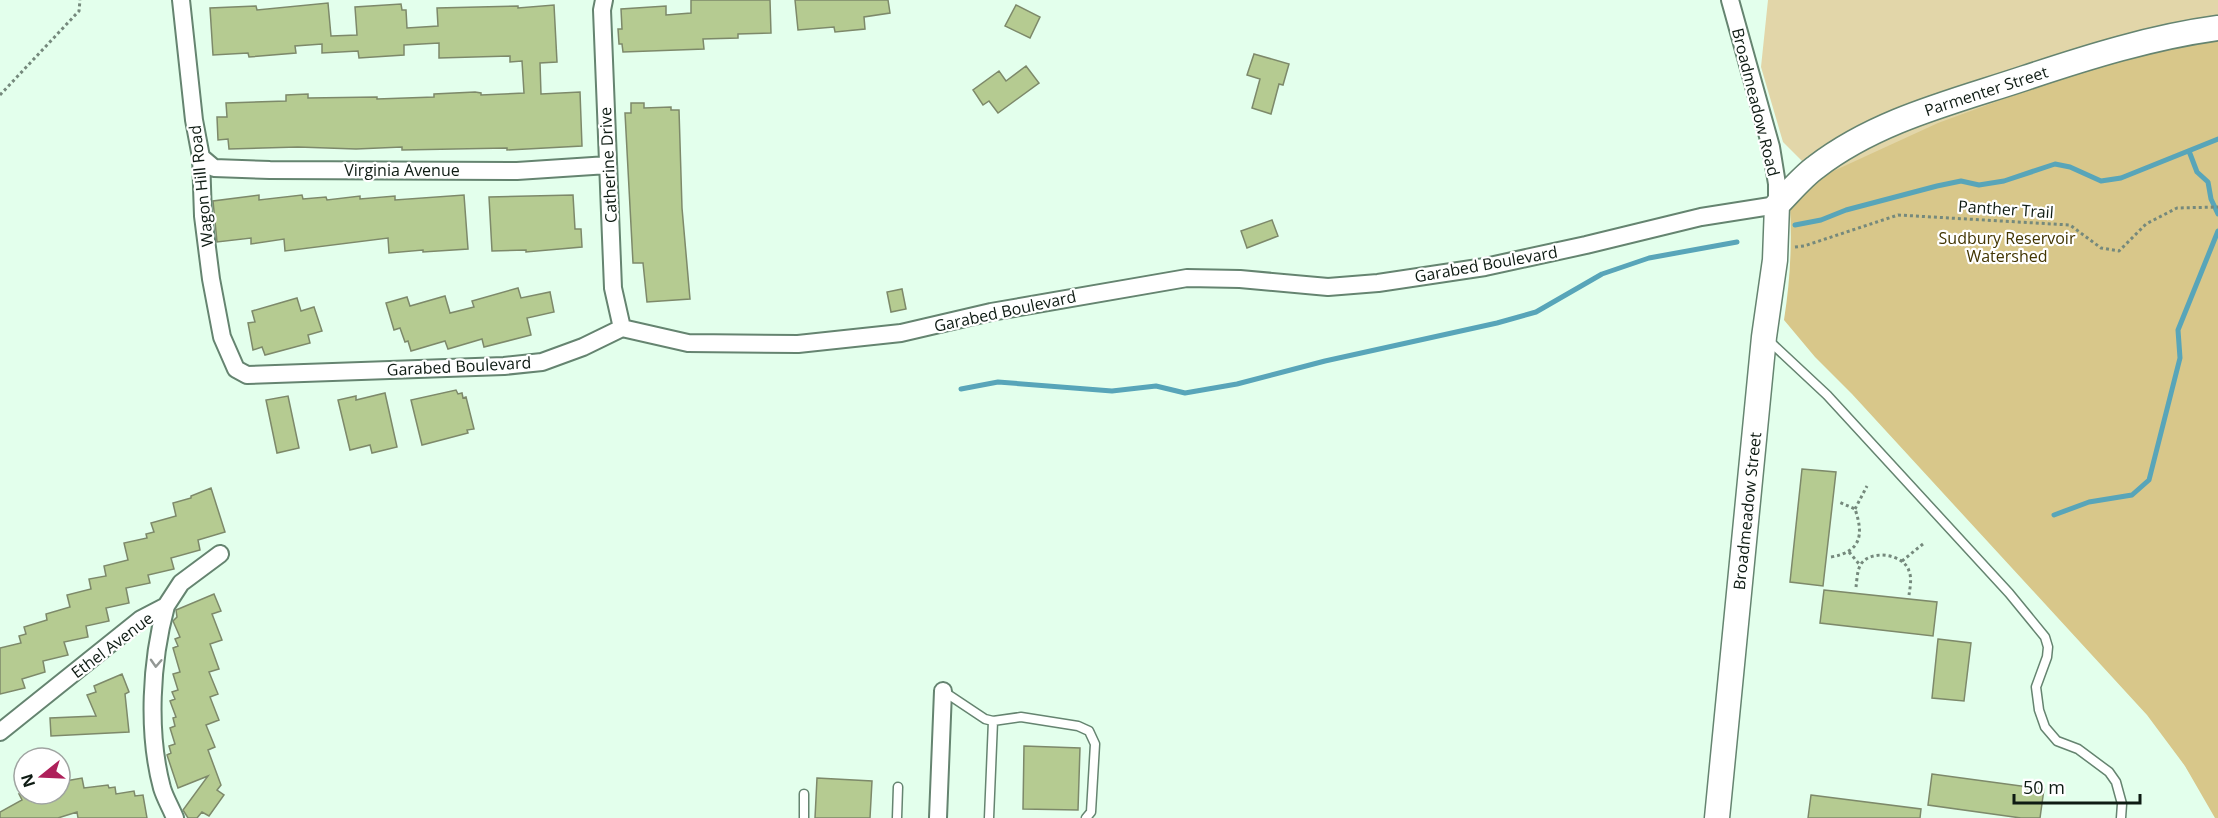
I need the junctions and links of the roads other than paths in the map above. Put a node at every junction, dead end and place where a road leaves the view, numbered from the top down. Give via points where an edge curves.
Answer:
1 (181, 0) edge
2 (604, 0) edge
3 (1730, 0) edge
4 (2218, 28) edge
5 (201, 157) junction
6 (608, 165) junction
7 (1777, 205) junction
8 (622, 328) junction
9 (1764, 336) junction
10 (236, 369) joint
11 (220, 555) dead end
12 (166, 606) junction
13 (943, 691) joint
14 (993, 721) junction
15 (0, 732) edge
16 (898, 787) dead end
17 (804, 794) dead end
18 (175, 818) edge
19 (804, 818) edge
20 (897, 818) edge
21 (938, 818) edge
22 (989, 818) edge
23 (1086, 818) edge
24 (1717, 818) edge
25 (2121, 818) edge

1 - 5 street, Wagon Hill Road
2 - 6 street, Catherine Drive
3 - 7 street, Broadmeadow Road via 1771,147
4 - 7 street, Parmenter Street via 2112,51 1915,114 1880,129 1815,167
5 - 6 street, Virginia Avenue via 214,168 259,169 517,171
5 - 10 street, Wagon Hill Road via 211,279 222,337
6 - 8 street, Catherine Drive via 613,288
7 - 8 street, Garabed Boulevard via 1701,218 1485,267 1378,283 1328,287 1187,278 991,312 901,333 798,344 688,343
7 - 9 street, Broadmeadow Street
8 - 10 street, Garabed Boulevard via 542,362 271,375 247,375
9 - 24 street, Broadmeadow Street
9 - 25 lane via 1827,395 2045,637 2047,657 2036,687 2045,727 2057,741 2078,749 2109,772 2122,804
11 - 12 street, Ethel Avenue via 181,583
12 - 15 street, Ethel Avenue via 141,619
12 -> 18 street via 157,640 153,741 162,790
13 - 14 lane
13 - 21 street
14 - 22 lane
14 - 23 lane via 1021,717 1089,731 1095,744 1091,812
16 - 20 lane
17 - 19 lane

